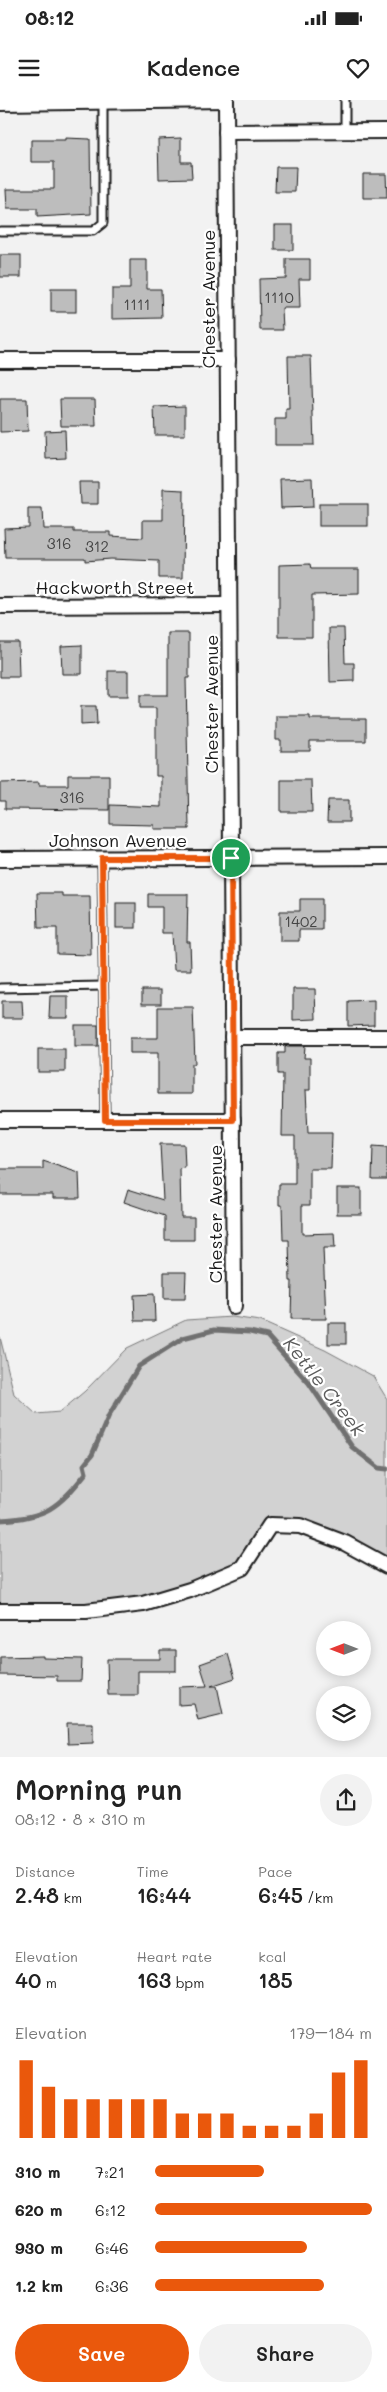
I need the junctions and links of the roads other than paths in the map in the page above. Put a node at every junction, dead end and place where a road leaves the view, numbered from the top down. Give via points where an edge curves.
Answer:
1 (226, 100) edge
2 (345, 100) edge
3 (103, 101) edge
4 (0, 103) edge
5 (345, 131) junction
6 (387, 131) edge
7 (226, 132) junction
8 (0, 231) edge
9 (0, 360) edge
10 (228, 360) junction
11 (229, 605) junction
12 (0, 606) edge
13 (387, 857) edge
14 (102, 858) junction
15 (231, 858) junction
16 (0, 859) edge
17 (104, 986) junction
18 (0, 988) edge
19 (232, 1037) junction
20 (387, 1037) edge
21 (0, 1120) edge
22 (105, 1120) junction
23 (233, 1120) junction
24 (234, 1307) dead end
25 (387, 1566) edge
26 (0, 1611) edge

1 - 3 street
1 - 7 street, Chester Avenue
2 - 5 lane
3 - 4 street
3 - 8 lane via 103,223 93,231
5 - 6 street
5 - 7 street
7 - 10 street, Chester Avenue
9 - 10 street
10 - 11 street, Chester Avenue
11 - 12 street, Hackworth Street
11 - 15 street, Chester Avenue
13 - 15 street, Johnson Avenue
14 - 15 street, Johnson Avenue
14 - 16 street, Johnson Avenue
14 - 17 lane
15 - 19 street, Chester Avenue
17 - 18 lane
17 - 22 lane
19 - 20 street
19 - 23 street, Chester Avenue
21 - 22 street
22 - 23 street
23 - 24 street, Chester Avenue
25 - 26 street via 345,1543 300,1526 270,1525 242,1568 190,1590 143,1604 86,1611

